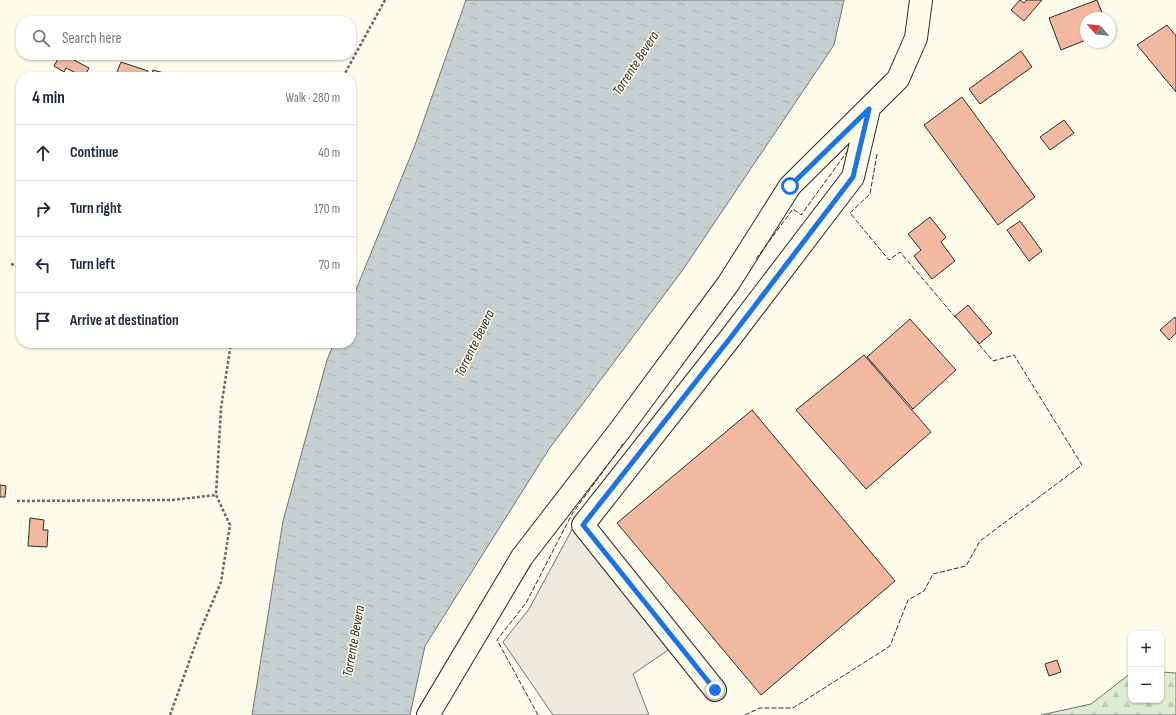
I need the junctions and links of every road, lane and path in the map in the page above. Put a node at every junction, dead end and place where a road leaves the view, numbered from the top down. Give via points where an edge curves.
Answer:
1 (385, 0) edge
2 (921, 0) edge
3 (356, 54) edge
4 (353, 60) edge
5 (347, 72) edge
6 (869, 109) junction
7 (10, 264) dead end
8 (16, 266) edge
9 (230, 348) edge
10 (216, 495) junction
11 (17, 500) dead end
12 (715, 690) dead end
13 (170, 715) edge
14 (428, 715) edge

1 - 3 path
2 - 6 street via 916,38 898,79
4 - 5 path
6 - 12 street via 853,177 583,525
6 - 14 street via 790,186 728,284 522,557
7 - 8 path
9 - 10 path via 221,408
10 - 11 path via 172,500
10 - 13 path via 230,525 221,582

